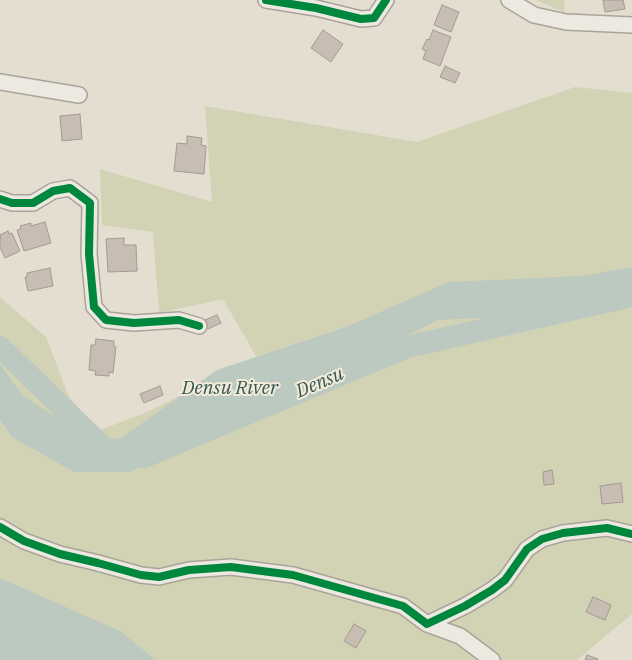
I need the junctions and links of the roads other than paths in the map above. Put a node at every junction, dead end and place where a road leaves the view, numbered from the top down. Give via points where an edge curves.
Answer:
1 (266, 0) edge
2 (386, 0) edge
3 (509, 0) edge
4 (632, 25) edge
5 (0, 82) edge
6 (79, 94) dead end
7 (0, 199) edge
8 (200, 326) dead end
9 (0, 527) edge
10 (632, 534) edge
11 (427, 624) junction
12 (492, 660) edge

1 - 2 street via 361,19 374,18
3 - 4 street via 534,14 566,22
5 - 6 street
7 - 8 street via 12,203 33,203 53,191 70,188 90,204 89,254 94,307 106,320 134,324 179,320
9 - 11 street via 24,541 60,554 141,575 159,577 189,570 231,567 293,575 403,606
10 - 11 street via 608,528 542,539 527,549 505,580 492,590
11 - 12 street via 460,636

